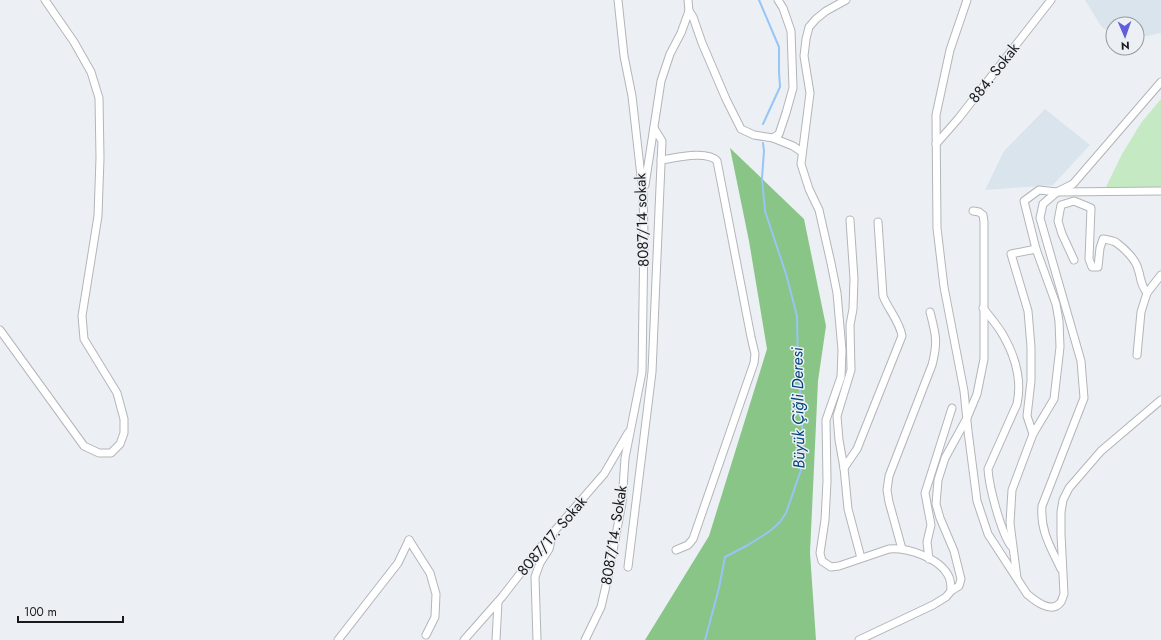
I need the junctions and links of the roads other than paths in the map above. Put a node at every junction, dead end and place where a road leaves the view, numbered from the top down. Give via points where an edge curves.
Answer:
1 (45, 0) edge
2 (618, 0) edge
3 (688, 0) edge
4 (778, 0) edge
5 (846, 0) edge
6 (967, 0) edge
7 (1051, 0) edge
8 (689, 11) junction
9 (1161, 82) edge
10 (654, 128) junction
11 (774, 138) junction
12 (936, 144) junction
13 (802, 152) junction
14 (661, 160) junction
15 (1161, 191) edge
16 (1057, 192) junction
17 (643, 194) junction
18 (973, 211) dead end
19 (850, 220) dead end
20 (878, 222) dead end
21 (1036, 249) junction
22 (1074, 260) dead end
23 (1161, 274) edge
24 (1147, 292) junction
25 (983, 308) junction
26 (930, 312) dead end
27 (0, 330) edge
28 (1137, 355) dead end
29 (1160, 402) edge
30 (952, 408) dead end
31 (966, 418) junction
32 (632, 426) junction
33 (1032, 434) junction
34 (844, 468) junction
35 (553, 533) junction
36 (1012, 547) junction
37 (902, 549) junction
38 (676, 550) dead end
39 (861, 558) junction
40 (929, 559) junction
41 (628, 567) dead end
42 (1063, 573) junction
43 (1018, 579) junction
44 (951, 591) junction
45 (498, 602) junction
46 (426, 635) dead end
47 (465, 639) edge
48 (338, 640) edge
49 (496, 640) edge
50 (537, 640) edge
51 (585, 640) edge
52 (859, 640) edge

1 - 27 street via 91,72 99,98 98,216 82,316 84,339 117,393 124,419 124,433 120,444 110,453 99,454 84,446
2 - 17 street, 8087/14 sokak
3 - 8 street
4 - 11 street via 791,31 793,88 779,134
5 - 13 street via 826,10 809,27 804,56 810,93
6 - 12 street via 950,50 936,115
7 - 12 street, 884. Sokak
8 - 10 street via 661,81
8 - 11 street via 741,129 754,135
9 - 16 street via 1073,184
10 - 14 street via 662,141
10 - 17 street
11 - 13 street
12 - 31 street via 937,228 944,287 964,391
13 - 39 street via 801,164 819,210 837,293 842,350 841,377 826,420 827,481 820,553 822,561 832,567
14 - 38 street via 703,155 717,161 755,354 693,539 688,545
14 - 41 street via 652,372
15 - 16 street
16 - 21 street via 1039,190 1024,202
16 - 42 street via 1043,204 1040,218 1081,361 1084,398 1042,506 1043,530
17 - 32 street, 8087/14 sokak via 642,372
18 - 25 street via 983,215 984,222
19 - 34 street via 854,279 850,325 851,370 837,416
20 - 34 street via 883,296 902,331 902,336 857,449
21 - 33 street via 1056,304 1060,347 1054,399
21 - 33 street via 1011,254 1028,311 1031,381 1027,416
22 - 24 street via 1058,222 1061,204 1074,201 1091,208 1088,259 1092,267 1098,267 1103,239 1110,240 1126,251 1138,268 1141,284
23 - 24 street
24 - 28 street via 1141,312
25 - 31 street via 984,359 980,385
25 - 36 street via 1003,334 1011,350 1018,375 1017,404 988,469 1002,525
26 - 37 street via 936,350 889,476 887,490
29 - 42 street via 1101,451 1068,488 1061,512
30 - 40 street via 925,493 931,525 927,542
31 - 43 street via 977,501 988,534
31 - 44 street via 945,458 938,480 936,504 954,551 961,579 958,586
32 - 35 street, 8087/17. Sokak via 604,474
32 - 51 street, 8087/14. Sokak via 625,458 622,503 608,577 601,607
33 - 36 street via 1012,490
34 - 39 street via 848,509
35 - 45 street, 8087/17. Sokak
35 - 50 street via 549,549 540,563 536,577
36 - 43 street
37 - 39 street via 889,549
37 - 40 street via 914,551
40 - 44 street via 948,575
42 - 43 street via 1064,594 1061,603 1051,606 1035,602
44 - 52 street via 933,605
45 - 47 street, 8087/17. Sokak
45 - 49 street
46 - 48 street via 435,617 436,594 430,573 409,540 398,563

